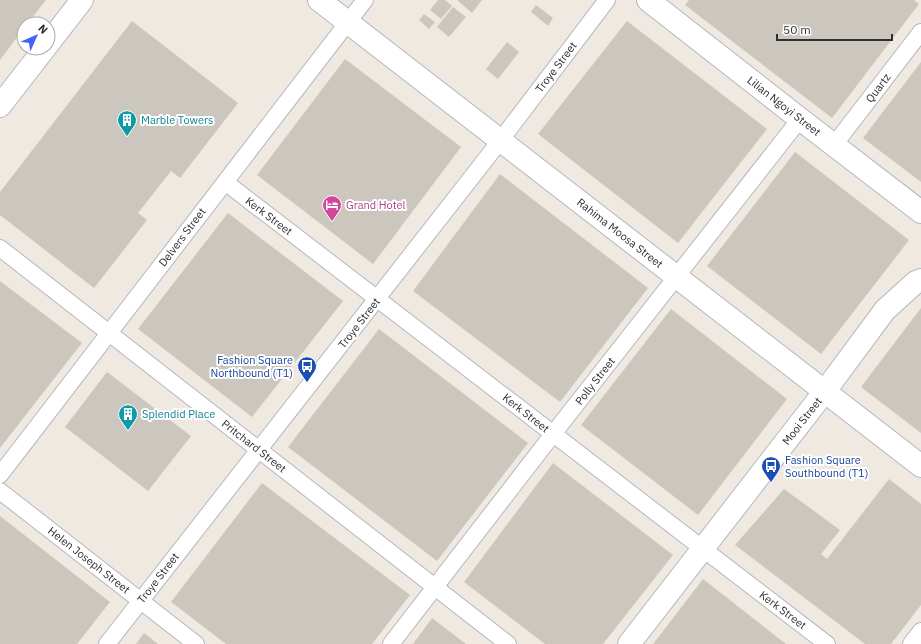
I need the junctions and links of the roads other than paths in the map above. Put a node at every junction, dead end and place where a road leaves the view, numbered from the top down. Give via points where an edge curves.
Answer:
1 (82, 0) edge
2 (318, 0) edge
3 (365, 0) edge
4 (606, 0) edge
5 (655, 2) edge
6 (348, 23) junction
7 (921, 32) edge
8 (56, 34) edge
9 (39, 56) edge
10 (0, 106) edge
11 (800, 119) junction
12 (500, 141) junction
13 (834, 145) junction
14 (224, 182) junction
15 (921, 212) edge
16 (0, 248) edge
17 (677, 278) junction
18 (921, 280) edge
19 (378, 299) junction
20 (109, 333) junction
21 (825, 392) junction
22 (553, 434) junction
23 (260, 450) junction
24 (921, 466) edge
25 (0, 475) edge
26 (0, 491) edge
27 (703, 550) junction
28 (436, 586) junction
29 (140, 600) junction
30 (921, 631) edge
31 (107, 644) edge
32 (196, 644) edge
33 (391, 644) edge
34 (508, 644) edge
35 (629, 644) edge
36 (827, 644) edge
37 (911, 644) edge

1 - 8 street
2 - 6 street, Rahima Moosa Street
3 - 6 street, Delvers Street
4 - 12 street, Troye Street
5 - 11 street, Lilian Ngoyi Street
6 - 12 street, Rahima Moosa Street
6 - 14 street, Delvers Street
7 - 13 street, Quartz
9 - 10 street
11 - 13 street, Lilian Ngoyi Street
11 - 17 street, Polly Street
12 - 17 street, Rahima Moosa Street
12 - 19 street, Troye Street
13 - 15 street, Lilian Ngoyi Street
14 - 19 street, Kerk Street
14 - 20 street, Delvers Street
16 - 20 street, Pritchard Street
17 - 21 street, Rahima Moosa Street
17 - 22 street, Polly Street
18 - 21 street, Mooi Street via 885,310
19 - 22 street, Kerk Street
19 - 23 street, Troye Street
20 - 23 street, Pritchard Street
20 - 25 street, Delvers Street
21 - 24 street, Rahima Moosa Street
21 - 27 street, Mooi Street
22 - 27 street, Kerk Street
22 - 28 street, Polly Street
23 - 28 street, Pritchard Street
23 - 29 street, Troye Street
26 - 29 street, Helen Joseph Street
27 - 35 street, Mooi Street
27 - 36 street, Kerk Street
28 - 33 street, Polly Street
28 - 34 street, Pritchard Street
29 - 31 street, Troye Street
29 - 32 street, Helen Joseph Street
30 - 37 street

